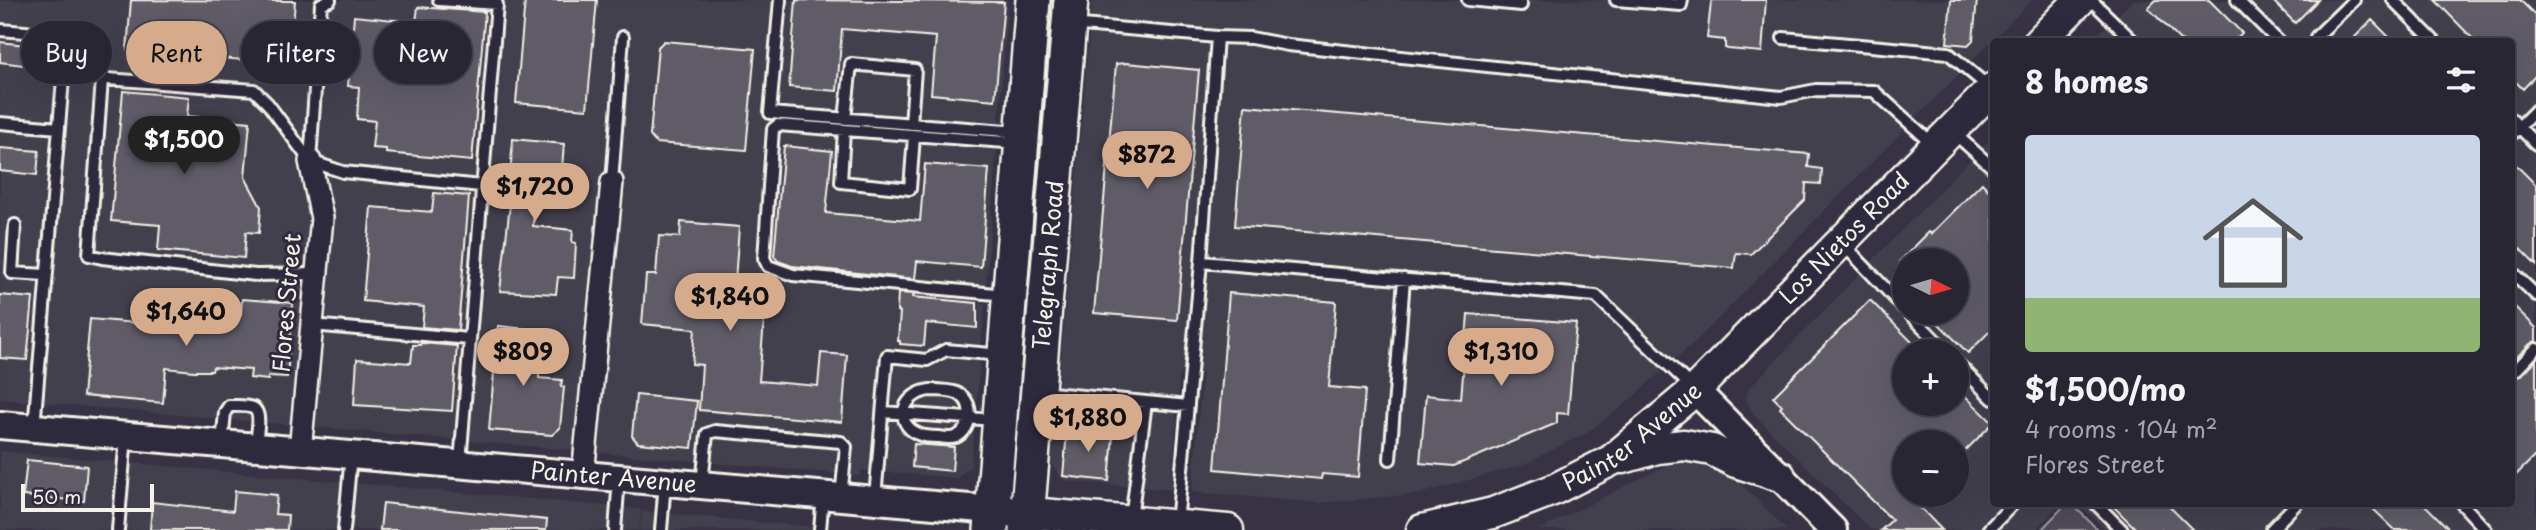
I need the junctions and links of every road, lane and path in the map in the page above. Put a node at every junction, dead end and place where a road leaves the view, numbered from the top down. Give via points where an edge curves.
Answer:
1 (330, 0) edge
2 (439, 0) edge
3 (780, 0) edge
4 (1033, 0) edge
5 (1468, 0) edge
6 (1616, 0) edge
7 (1682, 0) edge
8 (2080, 0) edge
9 (2091, 0) edge
10 (2237, 0) edge
11 (2354, 0) edge
12 (2393, 0) edge
13 (1521, 5) dead end
14 (1070, 12) edge
15 (0, 30) edge
16 (623, 37) dead end
17 (1217, 37) junction
18 (2316, 37) dead end
19 (1783, 38) dead end
20 (2043, 38) edge
21 (2130, 38) edge
22 (2275, 38) edge
23 (2431, 38) edge
24 (1990, 87) edge
25 (1990, 92) edge
26 (2536, 110) edge
27 (0, 123) edge
28 (845, 125) junction
29 (2515, 126) edge
30 (59, 128) junction
31 (2515, 128) edge
32 (912, 130) junction
33 (1023, 138) junction
34 (1944, 139) junction
35 (2536, 144) edge
36 (310, 161) junction
37 (1990, 165) edge
38 (612, 182) joint
39 (481, 186) junction
40 (15, 225) dead end
41 (1842, 243) junction
42 (1201, 262) junction
43 (316, 274) junction
44 (46, 275) junction
45 (2515, 275) edge
46 (1404, 279) junction
47 (1892, 295) edge
48 (2536, 295) edge
49 (1010, 296) junction
50 (312, 326) junction
51 (1922, 326) edge
52 (469, 339) junction
53 (1934, 339) edge
54 (2536, 349) edge
55 (1005, 355) junction
56 (2515, 370) edge
57 (1969, 375) edge
58 (1696, 390) junction
59 (1038, 391) junction
60 (1990, 396) edge
61 (1146, 402) junction
62 (1188, 406) junction
63 (883, 412) junction
64 (904, 413) junction
65 (986, 419) junction
66 (0, 425) edge
67 (33, 428) junction
68 (126, 436) junction
69 (222, 444) junction
70 (255, 447) junction
71 (300, 451) junction
72 (351, 455) junction
73 (1390, 459) dead end
74 (1612, 460) junction
75 (460, 464) junction
76 (583, 475) junction
77 (1780, 476) junction
78 (619, 478) junction
79 (665, 482) junction
80 (702, 485) junction
81 (832, 496) junction
82 (875, 500) junction
83 (2010, 507) edge
84 (2099, 507) edge
85 (2293, 507) edge
86 (2465, 507) edge
87 (992, 520) edge
88 (1027, 522) edge
89 (1140, 525) edge
90 (1177, 526) junction
91 (118, 530) edge
92 (344, 530) edge
93 (615, 530) edge
94 (662, 530) edge
95 (820, 530) edge
96 (1228, 530) edge
97 (1428, 530) edge
98 (1833, 530) edge
99 (1988, 530) edge
100 (2122, 530) edge
101 (2271, 530) edge
102 (2486, 530) edge

1 - 36 lane via 321,4
2 - 39 lane via 497,4
3 - 28 lane via 769,113
4 - 33 main road, Telegraph Road
5 - 13 lane
6 - 7 lane via 1681,5
8 - 20 main road
9 - 21 lane
10 - 22 lane
11 - 18 lane
12 - 23 lane
14 - 17 lane
14 - 59 main road, Telegraph Road
15 - 30 lane via 62,35 66,43
16 - 38 lane
17 - 34 lane via 1781,97 1816,90 1874,91
17 - 42 lane
19 - 24 lane via 1948,53
25 - 34 main road, Los Nietos Road
26 - 29 lane
27 - 30 lane
28 - 32 lane
28 - 32 lane via 841,182 910,189
28 - 32 lane via 851,64 915,70
28 - 49 lane via 778,125 774,129 764,258 768,266 793,275
30 - 44 lane
31 - 35 lane
32 - 33 lane
33 - 49 main road, Telegraph Road
34 - 37 lane
34 - 41 main road, Los Nietos Road
36 - 39 lane via 343,172
36 - 43 street, Flores Street via 322,218
36 - 43 lane via 254,90 98,78 89,255 256,275
38 - 76 street
39 - 52 lane
40 - 44 lane via 12,273
41 - 47 lane
41 - 58 main road, Los Nietos Road
42 - 46 lane
42 - 62 lane
43 - 50 street, Flores Street
44 - 67 lane
45 - 48 lane
46 - 58 lane via 1596,296
46 - 73 lane
49 - 55 main road, Telegraph Road
50 - 52 lane
50 - 71 street, Flores Street
51 - 53 lane
52 - 75 lane
54 - 56 lane
55 - 63 lane via 946,350 927,360 887,356
55 - 65 main road, Telegraph Road
57 - 60 lane
58 - 74 main road, Painter Avenue
58 - 77 street, Painter Avenue
59 - 61 lane
59 - 88 main road, Telegraph Road
61 - 62 lane
61 - 89 lane
62 - 90 lane
63 - 64 lane
63 - 82 lane
64 - 65 lane
64 - 65 lane via 914,432 931,437 952,438
64 - 65 lane via 909,398 930,390 955,392
65 - 87 main road, Telegraph Road
66 - 67 street, Painter Avenue
67 - 68 street, Painter Avenue
68 - 69 street, Painter Avenue
68 - 91 lane
69 - 70 street, Painter Avenue
69 - 70 lane via 229,406 253,408 258,416
70 - 71 street, Painter Avenue
71 - 72 street, Painter Avenue
72 - 75 street, Painter Avenue
72 - 92 lane
74 - 77 main road via 1684,445 1712,450
74 - 97 main road, Painter Avenue via 1493,513
75 - 76 street, Painter Avenue
76 - 78 street, Painter Avenue
77 - 98 street, Painter Avenue
78 - 79 street, Painter Avenue
78 - 93 lane
79 - 80 street, Painter Avenue
79 - 94 lane
80 - 81 street, Painter Avenue
80 - 81 lane via 708,434 715,431 841,442 846,447
81 - 82 street, Painter Avenue
81 - 95 lane
82 - 87 street, Painter Avenue
83 - 99 lane
84 - 100 lane
85 - 101 lane
86 - 102 lane
87 - 88 main road, Painter Avenue
88 - 89 main road, Painter Avenue
89 - 90 main road, Painter Avenue
90 - 96 main road, Painter Avenue

